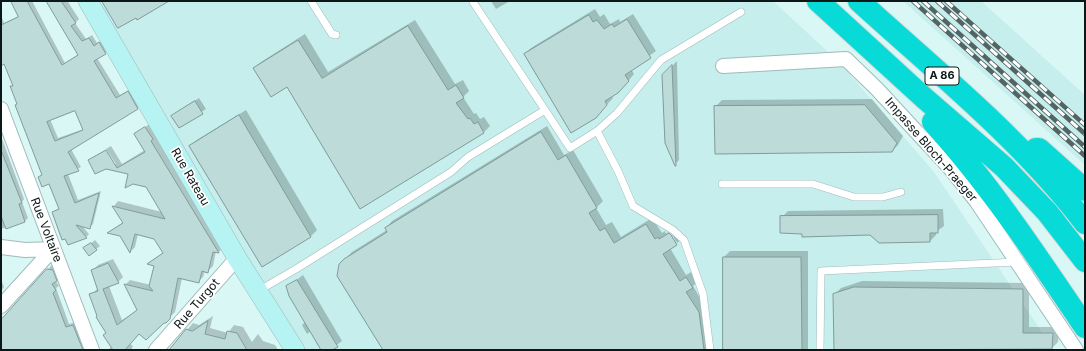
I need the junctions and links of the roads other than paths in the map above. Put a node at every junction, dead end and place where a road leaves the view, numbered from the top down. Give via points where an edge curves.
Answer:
1 (88, 1) edge
2 (311, 1) edge
3 (818, 1) edge
4 (859, 1) edge
5 (473, 2) edge
6 (741, 12) dead end
7 (336, 35) dead end
8 (723, 66) dead end
9 (922, 97) junction
10 (1, 109) edge
11 (545, 110) junction
12 (597, 131) junction
13 (722, 184) dead end
14 (901, 192) dead end
15 (1075, 194) edge
16 (1085, 223) edge
17 (1, 247) edge
18 (53, 249) junction
19 (237, 258) junction
20 (1085, 261) edge
21 (1017, 262) junction
22 (258, 291) junction
23 (1, 306) edge
24 (1085, 327) edge
25 (92, 350) edge
26 (156, 350) edge
27 (295, 350) edge
28 (710, 350) edge
29 (820, 350) edge
30 (1076, 350) edge

1 - 19 street, Rue Rateau
2 - 7 lane via 332,34
3 - 9 highway, A 86
4 - 15 highway, A 86
5 - 11 lane
6 - 12 lane via 661,60 617,113
8 - 21 street, Impasse Bloch-Praeger via 846,59 877,88 950,168 977,202
9 - 20 highway, A 86 via 1004,167 1047,212
9 - 24 highway via 921,109 958,149 1030,246
10 - 18 street, Rue Voltaire
11 - 12 lane via 570,148
11 - 22 lane via 468,157 451,172
12 - 28 lane via 633,206 673,230 684,240 703,294
13 - 14 lane via 813,184 854,197 883,197
15 - 16 highway, A 86
17 - 18 street via 25,250
18 - 23 street
18 - 25 street, Rue Voltaire
19 - 22 street, Rue Rateau
19 - 26 street, Rue Turgot
21 - 29 lane via 821,271
21 - 30 street, Impasse Bloch-Praeger
22 - 27 street, Rue Rateau

